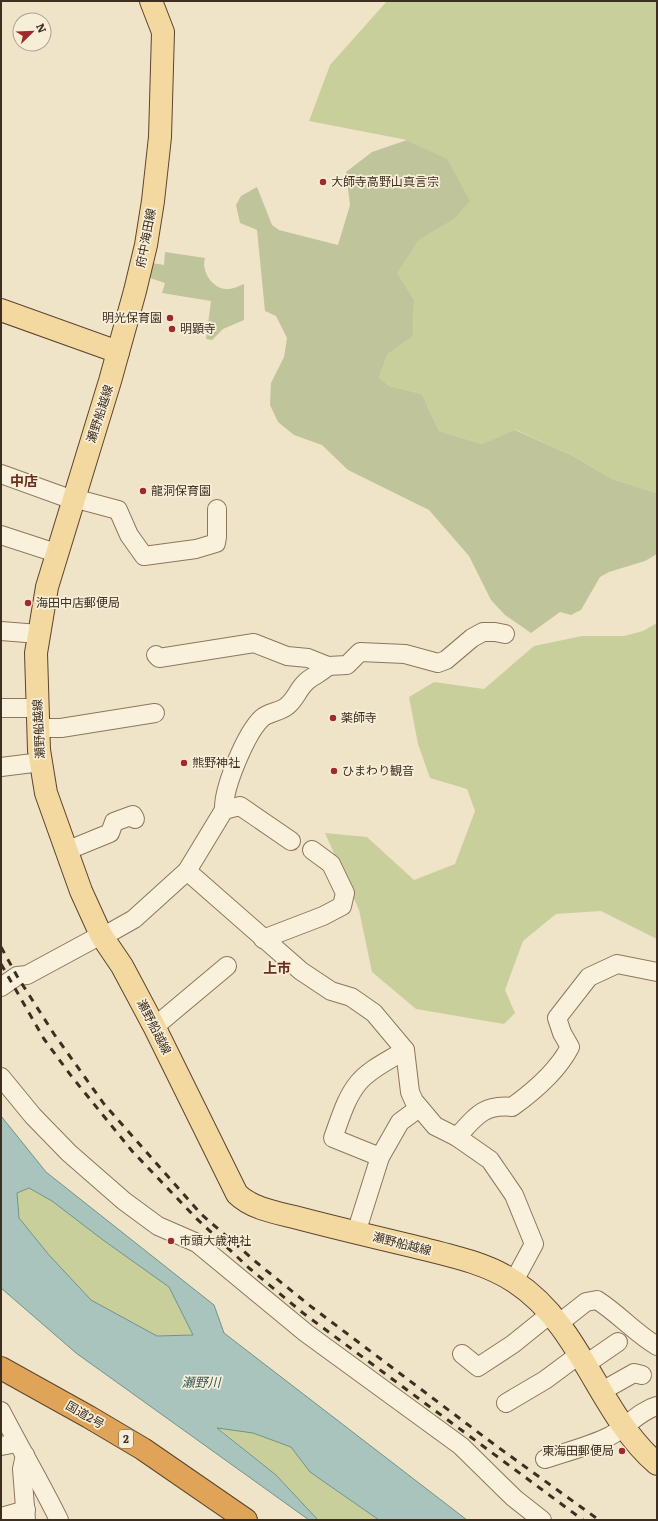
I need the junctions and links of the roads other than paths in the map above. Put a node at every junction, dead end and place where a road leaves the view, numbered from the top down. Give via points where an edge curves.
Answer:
1 (151, 1) edge
2 (1, 310) edge
3 (118, 352) junction
4 (1, 474) edge
5 (73, 499) junction
6 (217, 509) dead end
7 (1, 535) edge
8 (56, 553) junction
9 (1, 630) edge
10 (39, 634) junction
11 (505, 634) dead end
12 (156, 656) dead end
13 (328, 666) junction
14 (1, 708) edge
15 (155, 713) dead end
16 (38, 718) junction
17 (40, 762) junction
18 (1, 767) edge
19 (224, 810) junction
20 (135, 819) dead end
21 (291, 841) dead end
22 (66, 850) junction
23 (312, 850) dead end
24 (187, 871) junction
25 (102, 936) junction
26 (262, 938) junction
27 (226, 966) dead end
28 (657, 972) edge
29 (1, 987) edge
30 (154, 1026) junction
31 (405, 1050) junction
32 (1, 1077) edge
33 (419, 1108) junction
34 (457, 1136) junction
35 (380, 1157) junction
36 (356, 1233) junction
37 (514, 1281) junction
38 (554, 1319) junction
39 (618, 1342) dead end
40 (657, 1346) edge
41 (462, 1354) dead end
42 (583, 1359) junction
43 (1, 1368) edge
44 (642, 1375) dead end
45 (602, 1391) junction
46 (506, 1403) dead end
47 (657, 1406) edge
48 (1, 1411) edge
49 (624, 1428) junction
50 (14, 1448) edge
51 (653, 1454) edge
52 (545, 1459) dead end
53 (26, 1515) edge
54 (1, 1517) edge
55 (59, 1520) edge
56 (246, 1520) edge
57 (542, 1520) edge

1 - 3 main road, 府中海田線 via 163,32 160,137 146,245
2 - 3 main road
3 - 5 main road, 瀬野船越線
4 - 5 street
5 - 6 street via 118,510 129,535 144,556 196,549 216,543
5 - 8 main road, 瀬野船越線
7 - 8 street
8 - 10 main road, 瀬野船越線
9 - 10 street
10 - 16 main road, 瀬野船越線 via 36,653
11 - 13 street via 483,632 446,660 438,663 405,654 360,652 347,665
12 - 13 street via 159,658 254,643 287,656 308,658
13 - 19 street via 308,680 287,707 263,717 235,764 223,799
14 - 16 street
15 - 16 street via 62,728
16 - 17 main road, 瀬野船越線
17 - 18 street
17 - 22 main road, 瀬野船越線 via 46,793
19 - 21 street via 240,806
19 - 24 street
20 - 22 street via 133,815 114,822 110,833
22 - 25 main road, 瀬野船越線
23 - 26 street via 331,864 345,894 342,906 323,916
24 - 25 street via 134,919
24 - 26 street
25 - 29 street
25 - 30 main road, 瀬野船越線 via 122,966
26 - 31 street via 301,971 331,991 351,997 374,1013
27 - 30 street
28 - 34 street via 617,964 589,977 557,1018 570,1047 567,1053 522,1100 512,1107 501,1106 480,1112
30 - 36 main road, 瀬野船越線 via 237,1194 244,1202
31 - 33 street via 410,1092
31 - 35 street via 368,1073 359,1082 350,1095 333,1138
32 - 57 street via 33,1116 124,1202 158,1226 197,1244 306,1333 461,1446 514,1498
33 - 34 street via 435,1126
33 - 35 street via 400,1122
34 - 37 street via 490,1160 514,1195 534,1244
35 - 36 street
36 - 37 main road, 瀬野船越線 via 451,1256
37 - 38 main road, 瀬野船越線 via 532,1294
38 - 40 street via 586,1302 596,1300 618,1315 639,1335
38 - 41 street via 478,1368
38 - 42 main road, 瀬野船越線
39 - 42 street
42 - 45 main road, 瀬野船越線
42 - 46 street
43 - 56 highway, 国道2号 / 2 via 143,1449
44 - 45 street via 634,1373
45 - 49 main road, 瀬野船越線
47 - 49 street via 634,1418
48 - 50 street
49 - 51 main road, 瀬野船越線
49 - 52 street via 608,1437
50 - 53 street via 22,1469
50 - 55 street via 41,1483
53 - 54 street

